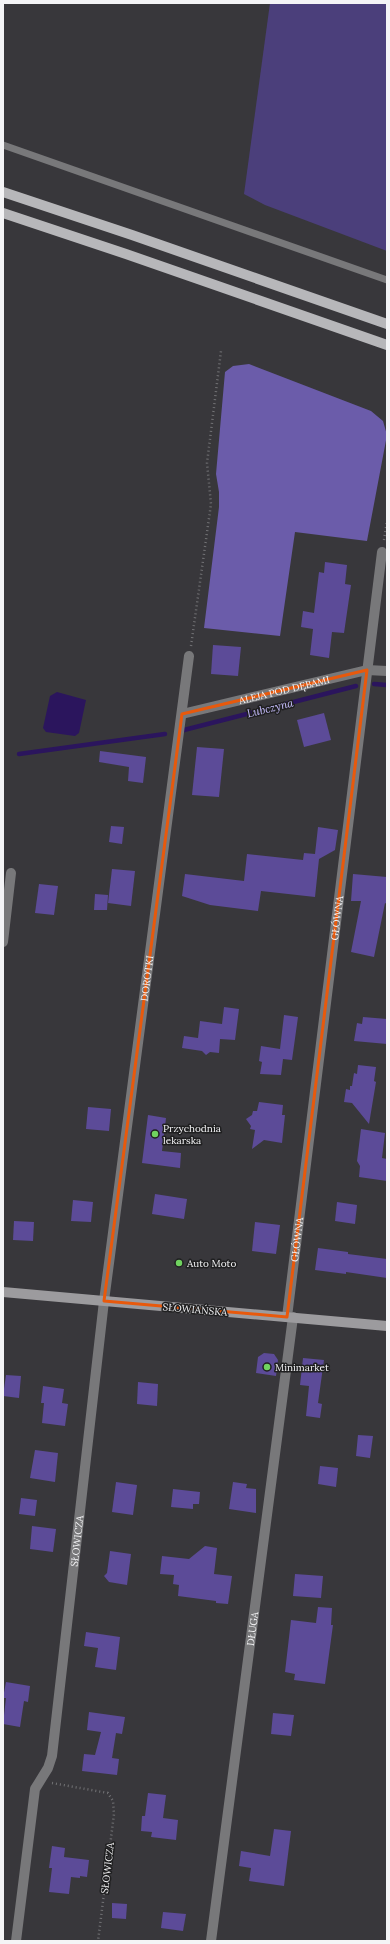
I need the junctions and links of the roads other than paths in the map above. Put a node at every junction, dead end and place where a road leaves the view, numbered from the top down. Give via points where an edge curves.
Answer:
1 (3, 145) edge
2 (3, 192) edge
3 (3, 213) edge
4 (387, 280) edge
5 (387, 324) edge
6 (387, 345) edge
7 (382, 552) road end
8 (190, 656) road end
9 (368, 670) junction
10 (387, 671) edge
11 (182, 714) junction
12 (11, 873) dead end
13 (3, 942) edge
14 (3, 1292) edge
15 (104, 1301) junction
16 (290, 1317) junction
17 (387, 1326) edge
18 (16, 1941) edge
19 (211, 1941) edge

1 - 4 lane
2 - 5 main road
3 - 6 main road
7 - 9 street, GŁÓWNA
8 - 11 street, DOROTKI
9 - 10 street, ALEJA POD DĘBAMI
9 - 11 street, ALEJA POD DĘBAMI
9 - 16 street, GŁÓWNA
11 - 15 street, DOROTKI
12 - 13 street
14 - 15 street, SŁOWIAŃSKA
15 - 16 street, SŁOWIAŃSKA
15 - 18 street, SŁOWICZA via 52,1756 35,1789
16 - 17 street, SŁOWIAŃSKA
16 - 19 street, DŁUGA

